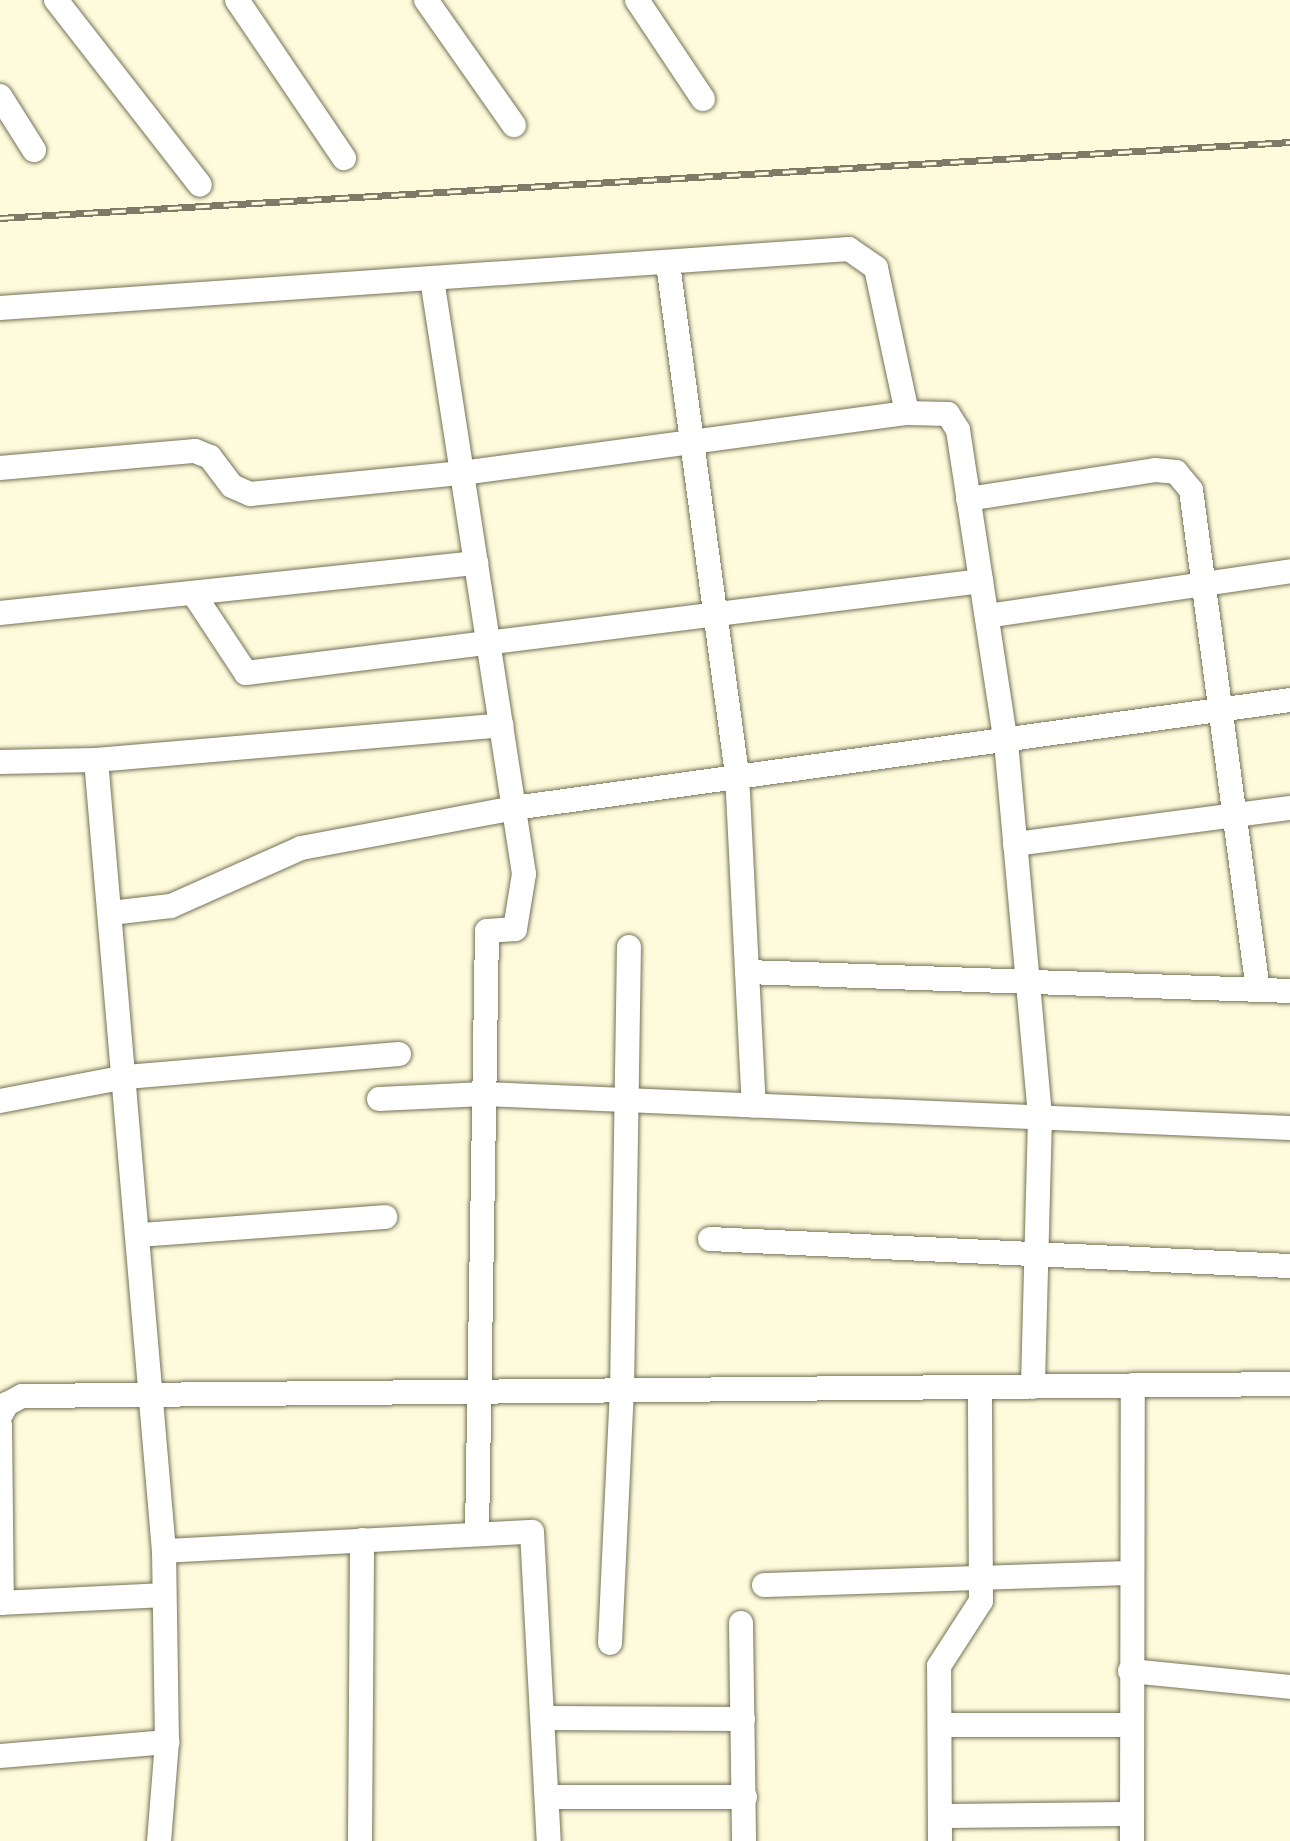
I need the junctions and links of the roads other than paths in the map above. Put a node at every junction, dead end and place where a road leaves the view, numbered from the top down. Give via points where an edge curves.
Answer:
1 (56, 0) edge
2 (426, 0) edge
3 (637, 0) edge
4 (241, 1) edge
5 (0, 96) edge
6 (703, 99) dead end
7 (514, 125) dead end
8 (34, 150) dead end
9 (344, 158) dead end
10 (200, 184) dead end
11 (668, 264) junction
12 (432, 279) junction
13 (0, 308) edge
14 (907, 413) junction
15 (692, 441) junction
16 (0, 468) edge
17 (462, 473) junction
18 (968, 499) junction
19 (476, 563) junction
20 (1290, 571) edge
21 (981, 581) junction
22 (1204, 584) junction
23 (193, 593) junction
24 (0, 613) edge
25 (715, 615) junction
26 (987, 616) junction
27 (488, 643) junction
28 (1290, 700) edge
29 (1220, 710) junction
30 (501, 725) junction
31 (1006, 742) junction
32 (96, 760) junction
33 (0, 762) edge
34 (737, 774) junction
35 (514, 808) junction
36 (1290, 808) edge
37 (1235, 816) junction
38 (1016, 844) junction
39 (111, 913) junction
40 (629, 946) dead end
41 (747, 972) junction
42 (1028, 982) junction
43 (1258, 990) junction
44 (1290, 991) edge
45 (399, 1054) dead end
46 (126, 1085) junction
47 (484, 1094) junction
48 (379, 1099) dead end
49 (623, 1100) junction
50 (0, 1102) edge
51 (754, 1106) junction
52 (1040, 1117) junction
53 (1290, 1128) edge
54 (385, 1217) dead end
55 (140, 1235) junction
56 (710, 1239) dead end
57 (1040, 1254) junction
58 (1290, 1266) edge
59 (1290, 1384) edge
60 (1133, 1385) junction
61 (980, 1387) junction
62 (1033, 1387) junction
63 (622, 1391) junction
64 (479, 1392) junction
65 (154, 1395) junction
66 (0, 1416) edge
67 (0, 1425) edge
68 (477, 1533) junction
69 (362, 1540) junction
70 (164, 1551) junction
71 (1131, 1572) junction
72 (981, 1576) junction
73 (764, 1585) dead end
74 (164, 1595) junction
75 (1, 1603) edge
76 (741, 1623) dead end
77 (610, 1643) dead end
78 (1130, 1671) junction
79 (1277, 1686) edge
80 (544, 1718) junction
81 (743, 1719) junction
82 (940, 1725) junction
83 (1129, 1725) junction
84 (167, 1742) junction
85 (0, 1756) edge
86 (547, 1797) junction
87 (745, 1797) junction
88 (1132, 1814) junction
89 (940, 1816) junction
90 (159, 1841) edge
91 (360, 1841) edge
92 (549, 1841) edge
93 (744, 1841) edge
94 (940, 1841) edge
95 (1132, 1841) edge

1 - 10 street
2 - 7 street
3 - 6 street
4 - 9 street
5 - 8 street
11 - 12 street
11 - 14 street via 849,249 863,254 876,267
11 - 15 street
12 - 13 street
12 - 17 street
14 - 15 street
14 - 18 street via 948,414 958,430
15 - 17 street
15 - 25 street
16 - 17 street via 195,451 210,457 232,486 250,494
17 - 19 street
18 - 21 street
18 - 22 street via 1155,470 1176,472 1191,490
19 - 23 street
19 - 27 street
20 - 22 street
21 - 25 street
21 - 26 street
22 - 26 street
22 - 29 street
23 - 24 street
23 - 27 street via 246,673
25 - 27 street
25 - 34 street
26 - 31 street
27 - 30 street
28 - 29 street
29 - 31 street
29 - 37 street
30 - 32 street
30 - 35 street
31 - 34 street
31 - 38 street
32 - 33 street
32 - 39 street
34 - 35 street
34 - 41 street
35 - 39 street via 301,848 171,906
35 - 47 street via 524,874 515,930 487,931
36 - 37 street
37 - 38 street
37 - 43 street
38 - 42 street
39 - 46 street
40 - 49 street
41 - 42 street
41 - 51 street
42 - 43 street
42 - 52 street
43 - 44 street
45 - 46 street
46 - 50 street
46 - 55 street
47 - 48 street
47 - 49 street
47 - 64 street
49 - 51 street
49 - 63 street
51 - 52 street
52 - 53 street
52 - 57 street
54 - 55 street
55 - 65 street
56 - 57 street
57 - 58 street
57 - 62 street
59 - 60 street
60 - 62 street
60 - 71 street
61 - 62 street
61 - 63 street
61 - 72 street
63 - 64 street
63 - 77 street
64 - 65 street
64 - 68 street
65 - 66 street via 22,1396 7,1404
65 - 70 street
67 - 75 street
68 - 69 street
68 - 80 street via 532,1533
69 - 70 street
69 - 91 street
70 - 74 street
71 - 72 street
71 - 78 street
72 - 73 street
72 - 82 street via 981,1601 939,1666
74 - 75 street
74 - 84 street
76 - 81 street
78 - 79 street
78 - 83 street
80 - 81 street
80 - 86 street
81 - 87 street
82 - 83 street
82 - 89 street
83 - 88 street
84 - 85 street
84 - 90 street
86 - 87 street
86 - 92 street
87 - 93 street
88 - 89 street
88 - 95 street
89 - 94 street

